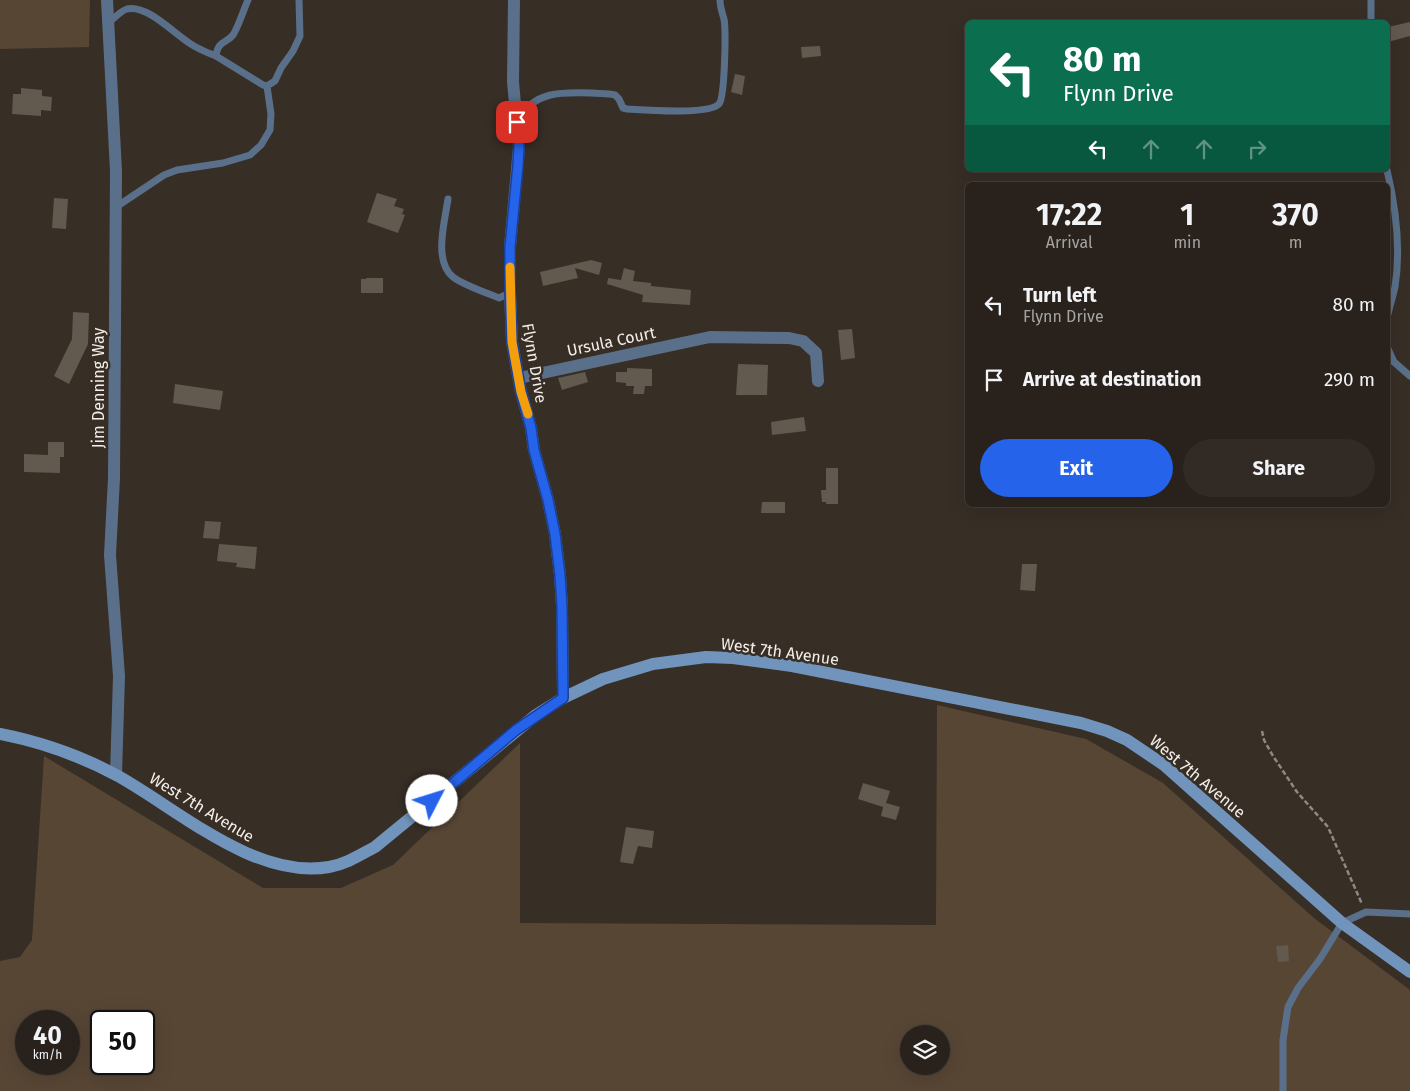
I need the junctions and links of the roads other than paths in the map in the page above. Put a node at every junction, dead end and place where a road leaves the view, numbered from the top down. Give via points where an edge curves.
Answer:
1 (107, 0) edge
2 (248, 0) edge
3 (299, 0) edge
4 (514, 0) edge
5 (720, 0) edge
6 (1371, 0) edge
7 (1371, 20) edge
8 (108, 23) junction
9 (216, 56) junction
10 (267, 86) junction
11 (517, 122) junction
12 (1388, 172) edge
13 (448, 200) dead end
14 (116, 207) junction
15 (510, 293) junction
16 (1390, 307) edge
17 (1390, 353) edge
18 (1410, 376) edge
19 (520, 378) junction
20 (818, 381) dead end
21 (563, 698) junction
22 (0, 734) edge
23 (116, 775) junction
24 (1410, 914) edge
25 (1342, 924) junction
26 (1410, 972) edge
27 (1283, 1091) edge

1 - 8 street, Jim Denning Way
2 - 9 lane via 232,36 216,49
3 - 10 lane via 300,36 275,81
4 - 11 street, Flynn Drive via 513,82
5 - 11 lane via 724,20 724,85 721,103 717,106 698,110 627,109 614,95 565,92 554,93 528,106
6 - 7 lane
8 - 9 lane via 123,11 138,9 151,14 194,46
8 - 14 street, Jim Denning Way
9 - 10 lane
10 - 14 lane via 270,130 250,155 224,163 177,170
11 - 15 street, Flynn Drive via 519,156 510,247
12 - 16 lane via 1397,240 1395,288
13 - 15 lane via 441,256 453,277 499,298
14 - 23 street, Jim Denning Way via 114,478 110,555 119,676
15 - 19 street, Flynn Drive via 512,342
17 - 18 lane via 1394,362
19 - 20 street, Ursula Court via 710,336 762,336 803,341 816,353
19 - 21 street, Flynn Drive via 556,542 562,607
21 - 23 main road, West 7th Avenue via 516,730 375,847 330,867 297,868 246,854
21 - 25 main road, West 7th Avenue via 603,679 653,664 706,657 733,658 792,666 1081,723 1127,740 1164,765
22 - 23 main road, West 7th Avenue via 65,752
24 - 25 lane via 1366,912
25 - 26 main road, West 7th Avenue
25 - 27 lane via 1288,1007 1283,1040

